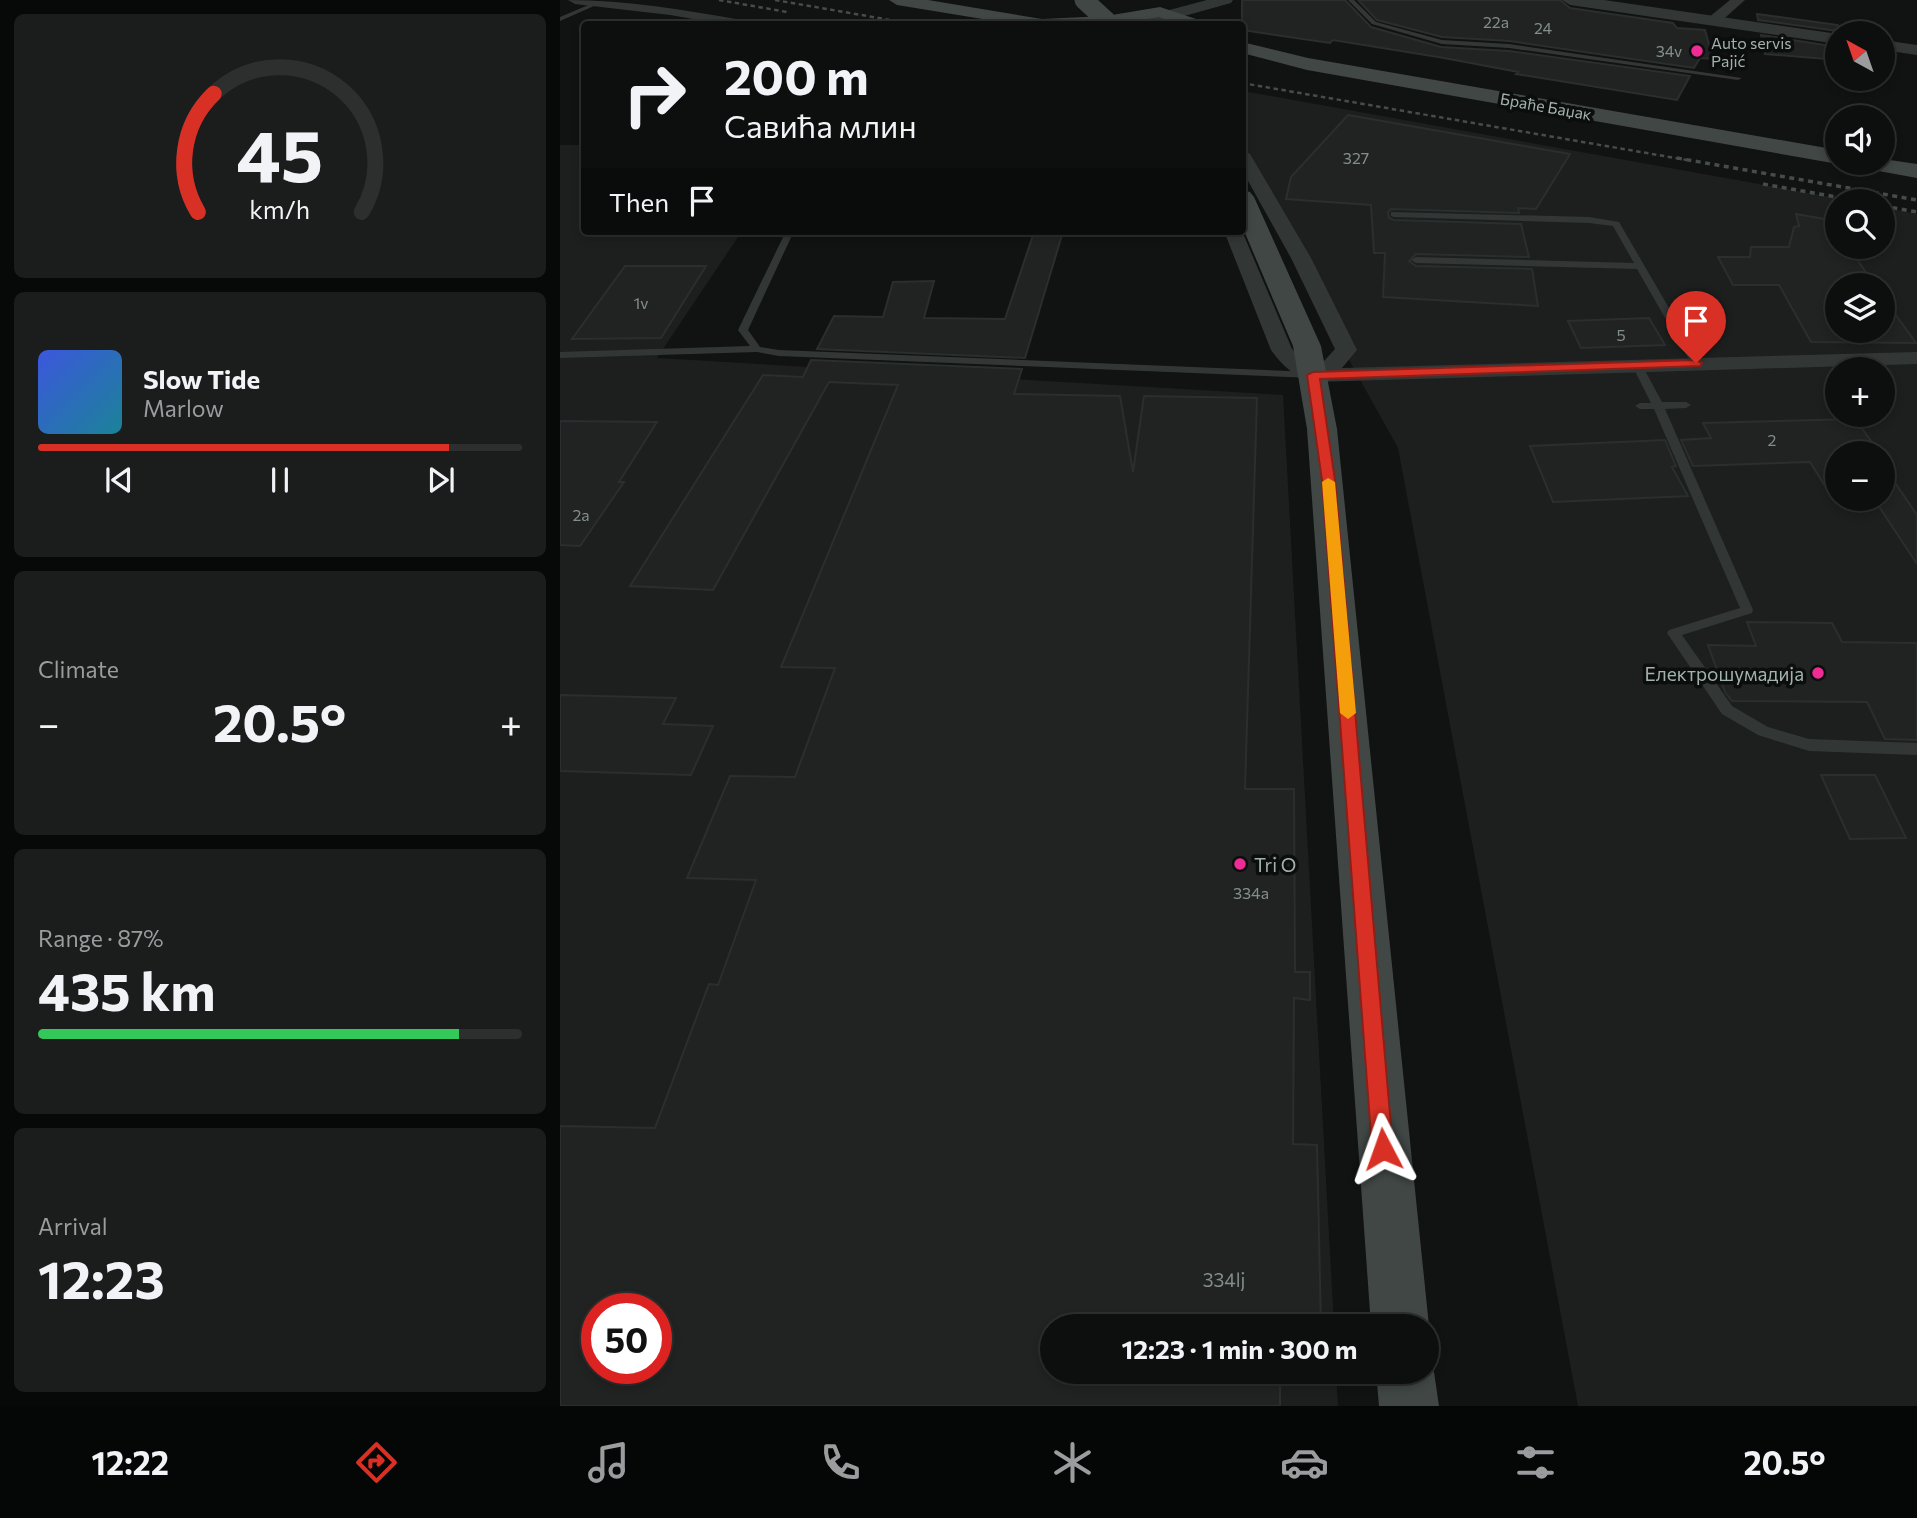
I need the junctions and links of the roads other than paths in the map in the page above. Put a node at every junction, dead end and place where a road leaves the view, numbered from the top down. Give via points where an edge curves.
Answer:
1 (575, 0) edge
2 (897, 0) edge
3 (1084, 0) edge
4 (1225, 0) edge
5 (1351, 0) edge
6 (1570, 0) edge
7 (1738, 0) edge
8 (600, 2) junction
9 (1204, 4) edge
10 (1165, 17) edge
11 (560, 19) edge
12 (723, 21) edge
13 (1024, 21) edge
14 (1106, 21) edge
15 (1107, 21) edge
16 (1140, 21) edge
17 (1193, 21) edge
18 (1713, 21) junction
19 (1825, 36) edge
20 (1895, 47) edge
21 (1247, 50) edge
22 (1917, 50) edge
23 (1738, 78) dead end
24 (1825, 155) edge
25 (1246, 161) edge
26 (1895, 167) edge
27 (1917, 171) edge
28 (1246, 207) edge
29 (1394, 214) dead end
30 (788, 235) edge
31 (1235, 235) edge
32 (1416, 260) dead end
33 (1640, 266) junction
34 (757, 349) junction
35 (560, 355) edge
36 (1917, 358) edge
37 (1310, 361) junction
38 (1696, 363) junction
39 (1637, 365) junction
40 (1686, 405) dead end
41 (1640, 406) dead end
42 (1658, 406) junction
43 (1917, 749) edge
44 (1399, 1314) edge
45 (1406, 1384) edge
46 (1409, 1406) edge

1 - 8 street
2 - 13 main road
3 - 15 main road, bridge
4 - 9 street
5 - 23 lane via 1374,23 1441,42 1509,46
6 - 18 street
7 - 18 street
8 - 11 lane
8 - 12 street
9 - 10 street
9 - 17 main road
10 - 14 main road
10 - 16 street
18 - 19 street
20 - 22 street
21 - 24 main road, Браће Баџак
25 - 37 street via 1346,350 1332,366
26 - 27 main road
28 - 37 main road
29 - 33 lane via 1616,223
30 - 34 lane via 743,330
31 - 37 street via 1282,350 1291,362
32 - 33 lane
33 - 38 lane
34 - 35 lane
34 - 37 lane via 779,353
36 - 38 street
37 - 39 street
37 - 44 main road via 1328,480
38 - 39 street
39 - 42 lane
40 - 42 lane
41 - 42 lane
42 - 43 lane via 1747,610 1674,633 1727,710 1763,731 1809,745
45 - 46 main road

